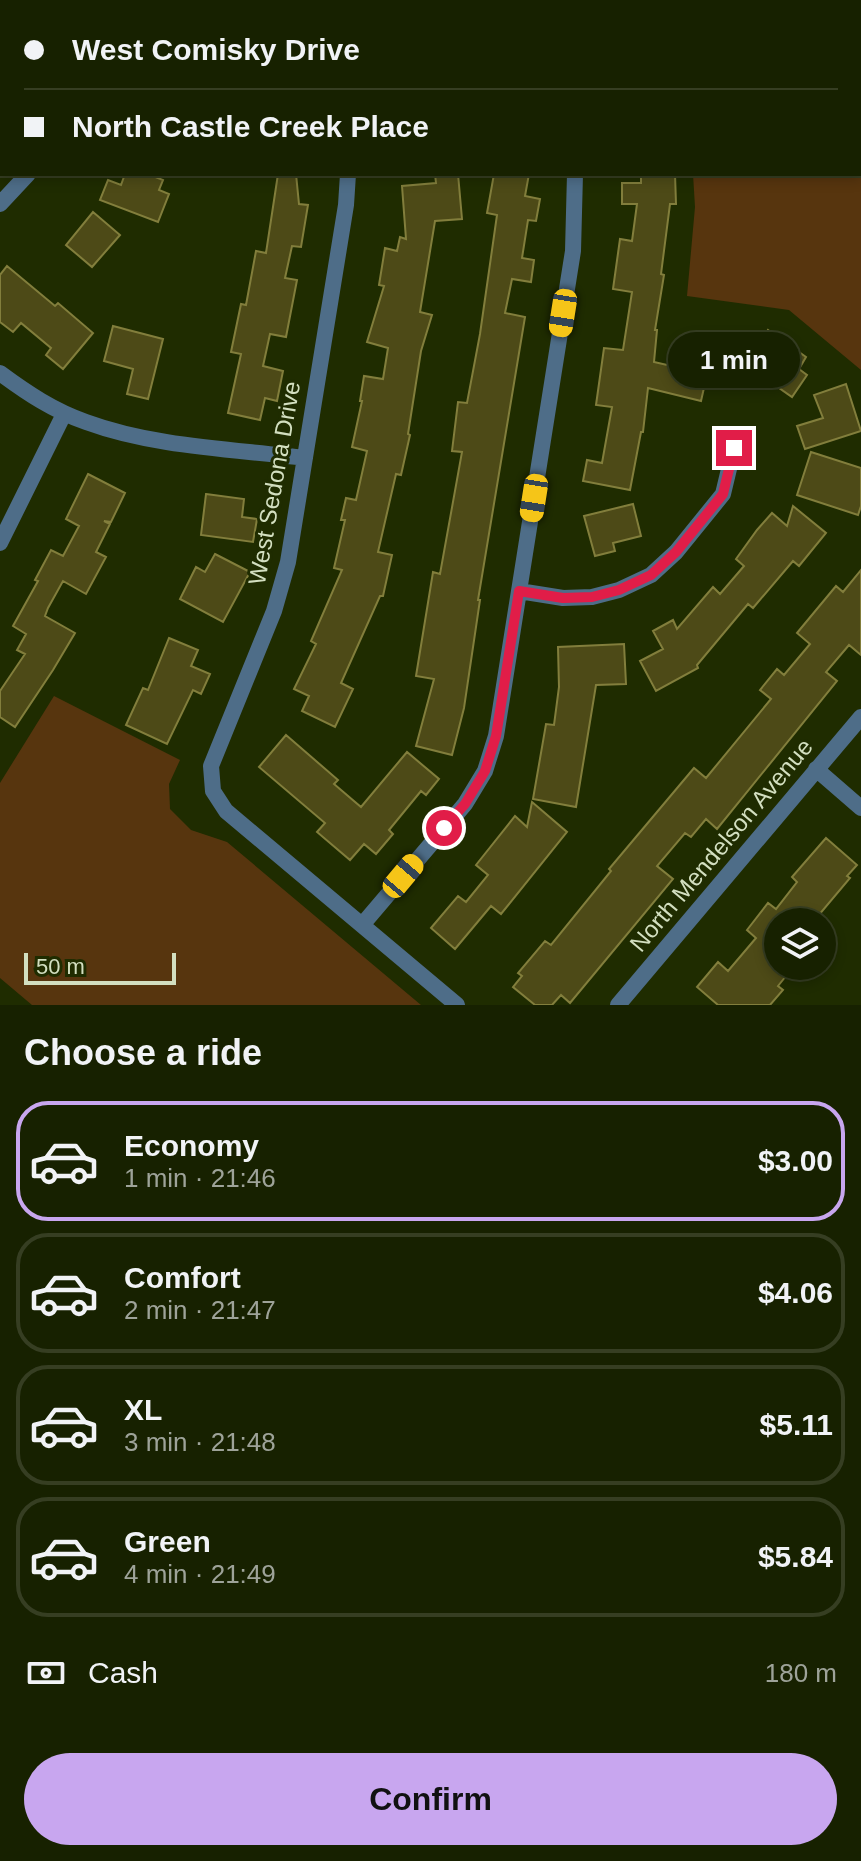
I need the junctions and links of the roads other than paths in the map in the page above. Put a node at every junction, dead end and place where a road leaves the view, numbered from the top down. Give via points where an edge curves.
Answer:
1 (26, 176) edge
2 (348, 176) edge
3 (575, 176) edge
4 (0, 204) edge
5 (0, 373) edge
6 (64, 414) junction
7 (734, 448) dead end
8 (305, 458) junction
9 (0, 543) edge
10 (519, 591) junction
11 (861, 717) edge
12 (816, 769) junction
13 (861, 808) edge
14 (362, 925) junction
15 (457, 1005) edge
16 (618, 1005) edge

1 - 4 street
2 - 8 street, West Sedona Drive
3 - 10 street via 573,251
5 - 6 street
6 - 8 street via 133,435
6 - 9 street
7 - 10 street via 723,494 651,575 592,597
8 - 14 street, West Sedona Drive via 282,587 211,766 213,791 226,811
10 - 14 street via 496,736 485,771 465,804
11 - 12 street, North Mendelson Avenue
12 - 13 street
12 - 16 street, North Mendelson Avenue
14 - 15 street

